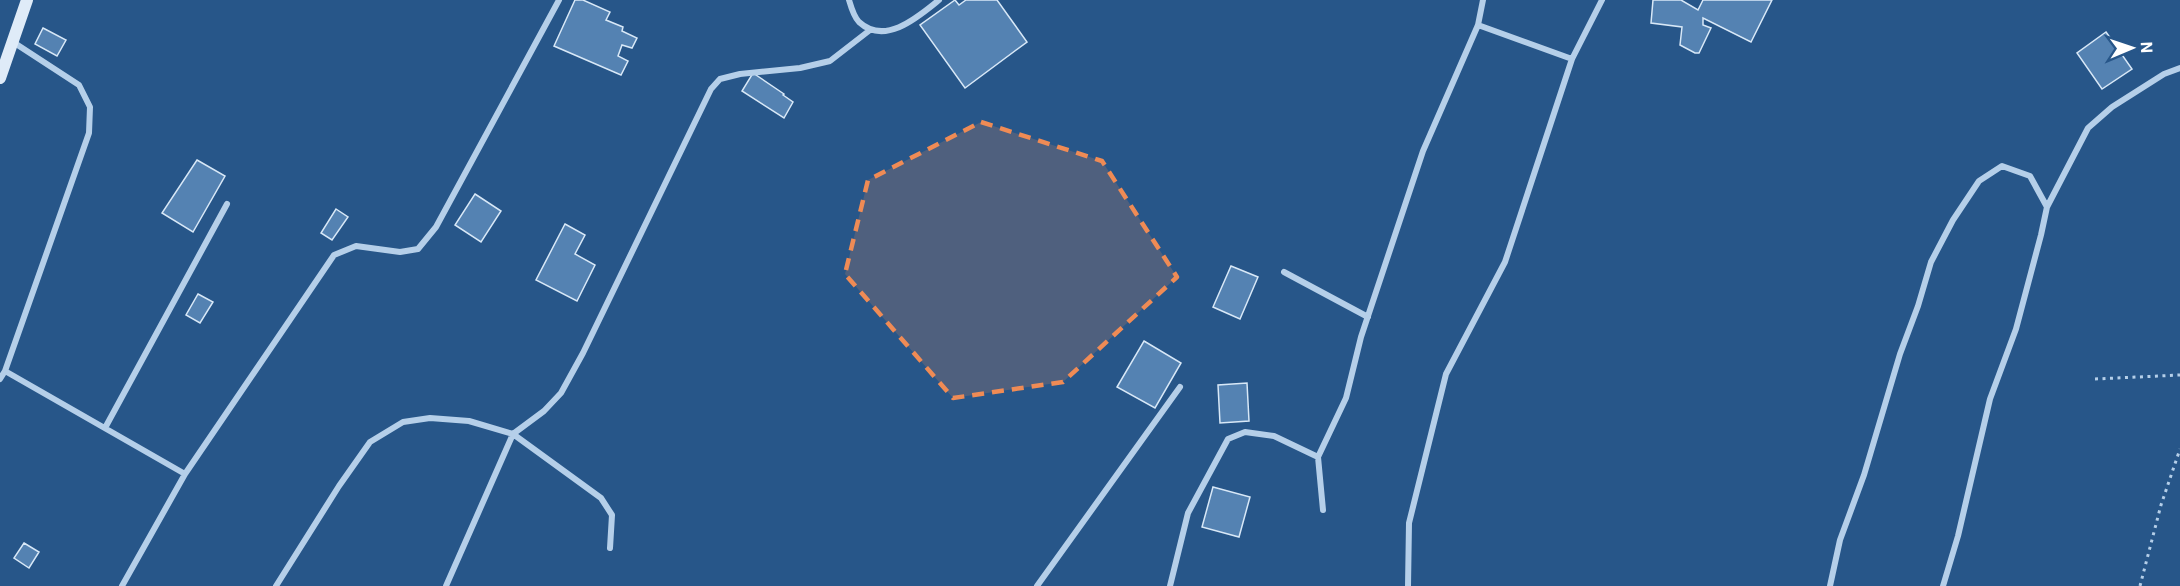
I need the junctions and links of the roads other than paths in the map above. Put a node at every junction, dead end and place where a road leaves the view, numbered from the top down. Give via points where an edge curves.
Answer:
1 (27, 0) edge
2 (559, 0) edge
3 (849, 0) edge
4 (939, 0) edge
5 (1483, 0) edge
6 (1602, 0) edge
7 (1478, 25) junction
8 (870, 30) junction
9 (13, 42) junction
10 (1572, 58) junction
11 (2180, 68) edge
12 (0, 78) edge
13 (227, 204) dead end
14 (2047, 207) junction
15 (1284, 272) dead end
16 (1368, 317) junction
17 (4, 371) junction
18 (0, 379) edge
19 (1180, 387) dead end
20 (105, 428) junction
21 (513, 434) junction
22 (1318, 457) junction
23 (185, 474) junction
24 (1323, 510) dead end
25 (609, 548) dead end
26 (122, 586) edge
27 (276, 586) edge
28 (446, 586) edge
29 (1037, 586) edge
30 (1170, 586) edge
31 (1408, 586) edge
32 (1830, 586) edge
33 (1943, 586) edge

1 - 9 street
2 - 23 street via 436,227 418,249 400,252 356,246 334,255
3 - 8 street via 857,20
4 - 8 street via 910,23 886,31
5 - 7 street
6 - 10 street
7 - 10 street
7 - 16 street via 1423,151
8 - 21 street via 830,61 740,74 720,79 711,89 561,393
9 - 12 street
9 - 17 street via 80,85 90,107 89,133
10 - 31 street via 1505,262 1446,374 1409,523
11 - 14 street via 2112,107 2088,128
13 - 20 street
14 - 32 street via 2030,176 2002,166 1979,181 1953,220 1931,262 1900,354 1840,540
14 - 33 street via 2016,329 1990,399
15 - 16 street
16 - 22 street via 1346,398
17 - 18 street
17 - 20 street
19 - 29 street
20 - 23 street
21 - 25 street via 601,498 612,515
21 - 27 street via 469,421 430,418 403,422 370,442
21 - 28 street
22 - 24 street
22 - 30 street via 1274,436 1245,432 1228,440 1188,513
23 - 26 street

